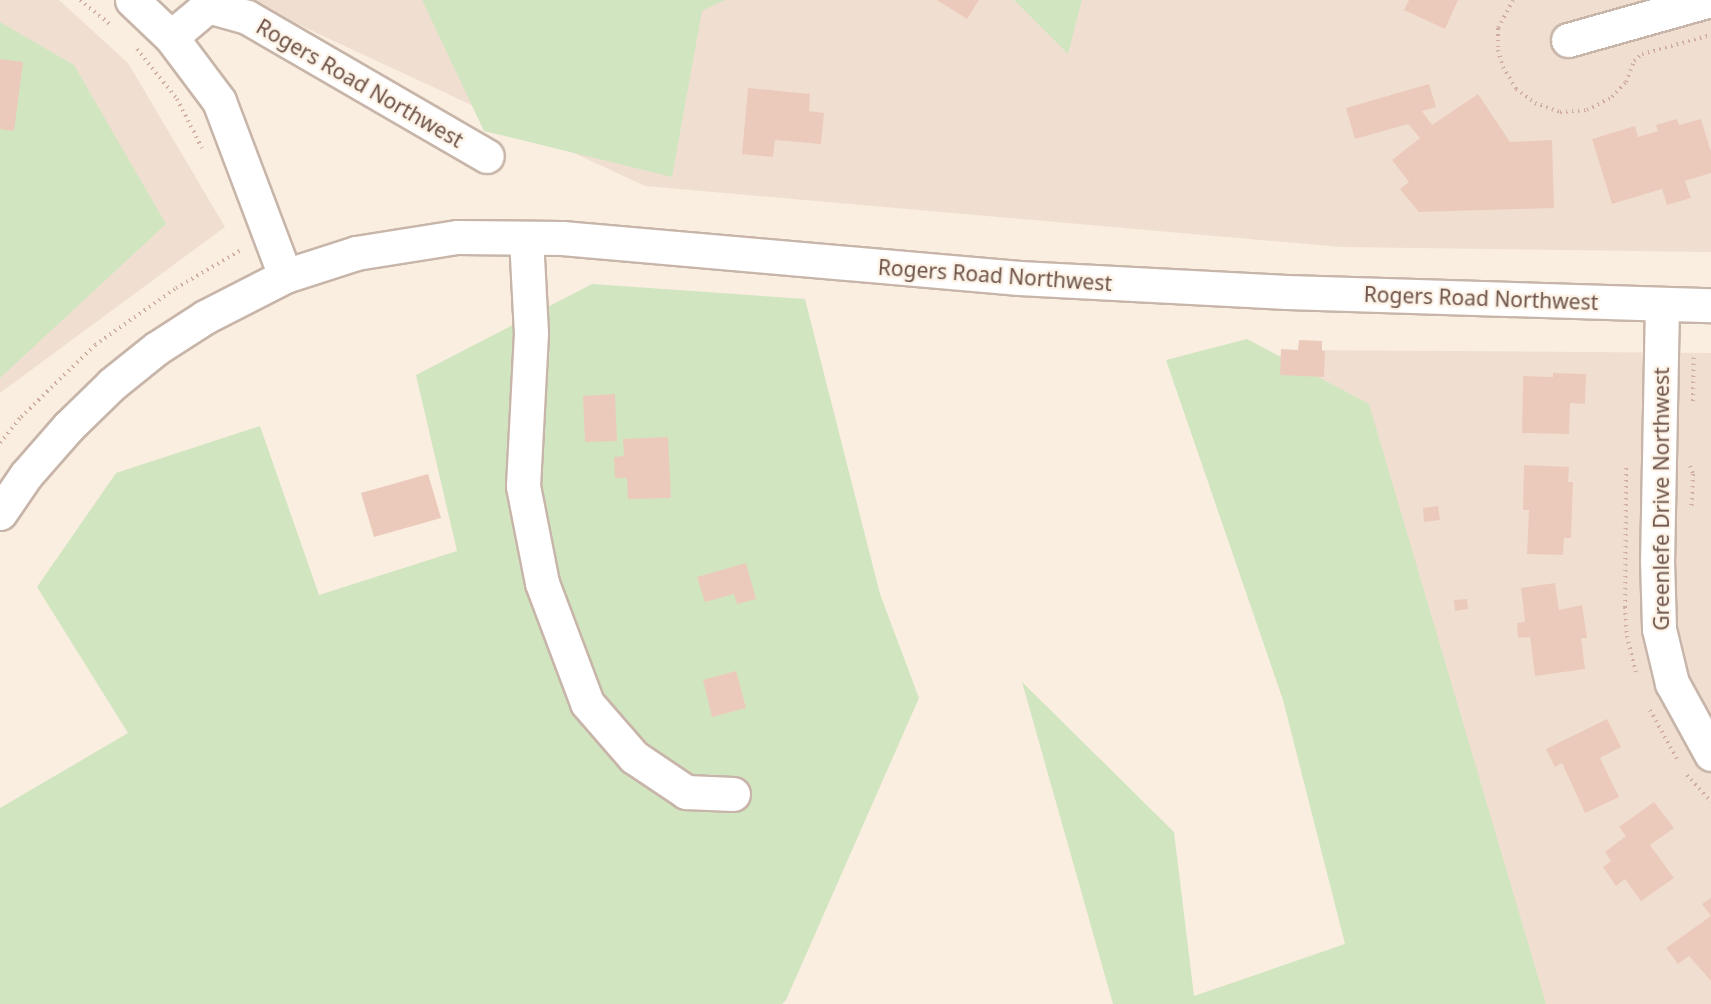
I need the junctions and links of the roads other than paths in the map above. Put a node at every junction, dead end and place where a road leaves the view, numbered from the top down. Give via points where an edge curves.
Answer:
1 (132, 0) edge
2 (1710, 0) edge
3 (171, 37) junction
4 (1568, 40) dead end
5 (487, 156) dead end
6 (526, 238) junction
7 (285, 276) junction
8 (1662, 304) junction
9 (1711, 305) edge
10 (0, 513) edge
11 (1711, 754) edge
12 (733, 794) dead end

1 - 3 street
2 - 4 street
3 - 5 street, Rogers Road Northwest via 208,6 247,17
3 - 7 street via 219,101
6 - 7 street, Rogers Road Northwest via 457,237 357,254
6 - 8 street, Rogers Road Northwest via 998,277 1287,292
6 - 12 street via 531,333 523,486 550,605 587,702 634,757 686,792
7 - 10 street, Rogers Road Northwest via 205,317 112,384 26,475
8 - 9 street, Rogers Road Northwest
8 - 11 street, Greenlefe Drive Northwest via 1659,629 1672,683

